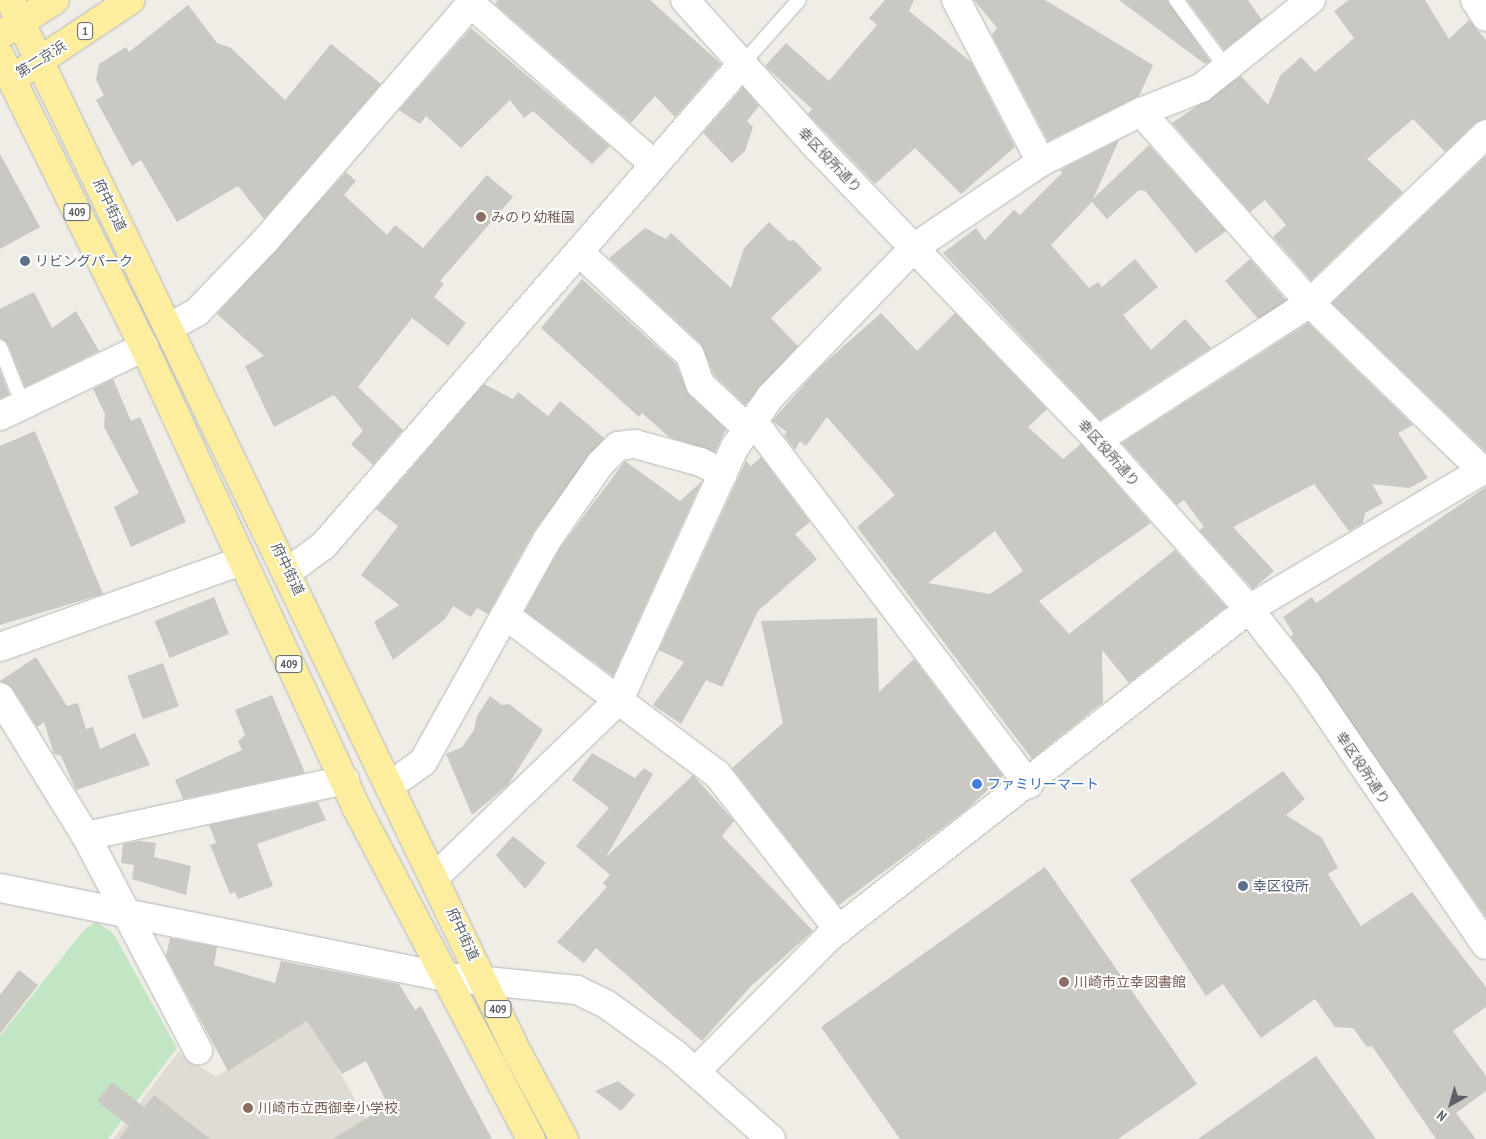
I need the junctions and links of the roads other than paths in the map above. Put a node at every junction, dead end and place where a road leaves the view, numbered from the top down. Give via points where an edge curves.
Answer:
1 (55, 0) edge
2 (131, 0) edge
3 (685, 0) edge
4 (799, 0) edge
5 (956, 0) edge
6 (1176, 0) edge
7 (1311, 0) edge
8 (1475, 0) edge
9 (473, 2) edge
10 (1486, 17) edge
11 (11, 19) edge
12 (39, 63) junction
13 (743, 63) junction
14 (1227, 69) junction
15 (3, 73) edge
16 (1141, 112) junction
17 (1486, 134) edge
18 (1041, 162) junction
19 (655, 164) junction
20 (915, 247) junction
21 (579, 252) junction
22 (1310, 303) junction
23 (170, 327) junction
24 (0, 347) edge
25 (144, 347) junction
26 (12, 411) edge
27 (751, 425) junction
28 (1098, 440) junction
29 (1484, 469) edge
30 (723, 474) junction
31 (242, 561) junction
32 (289, 571) junction
33 (1249, 609) junction
34 (505, 615) junction
35 (0, 647) edge
36 (0, 697) edge
37 (619, 700) junction
38 (345, 780) junction
39 (1029, 784) junction
40 (391, 785) junction
41 (86, 836) junction
42 (436, 876) junction
43 (0, 888) edge
44 (125, 914) junction
45 (839, 930) junction
46 (1486, 945) edge
47 (445, 977) junction
48 (485, 980) junction
49 (198, 1050) dead end
50 (696, 1071) junction
51 (531, 1139) edge
52 (564, 1139) edge
53 (771, 1139) edge

1 - 11 highway
2 - 12 highway, 第二京浜 / 1
3 - 13 street, 幸区役所通り
4 - 13 lane
5 - 18 street
6 - 14 lane
7 - 14 street
8 - 10 street
9 - 19 street
9 - 23 street via 266,240 197,312
11 - 12 highway, 府中街道 / 409
12 - 15 highway, 第二京浜 / 1
12 - 23 highway, 府中街道 / 409
13 - 19 street
13 - 20 street, 幸区役所通り
14 - 16 street via 1201,88
15 - 25 highway, 409
16 - 18 street
16 - 22 street
17 - 22 street
18 - 20 street
19 - 21 street
20 - 27 street via 770,397
20 - 28 street, 幸区役所通り
21 - 27 street via 690,355 700,384
21 - 32 street via 324,545
22 - 28 street
22 - 29 street
23 - 32 highway, 府中街道 / 409
24 - 26 lane
25 - 26 street
25 - 31 highway, 409
27 - 30 street
27 - 39 street
28 - 33 street, 幸区役所通り
29 - 33 street
30 - 34 street via 701,462 635,444 618,446 564,513
30 - 37 street
31 - 35 street
31 - 38 highway, 409
32 - 40 highway, 府中街道 / 409
33 - 39 street
33 - 46 street, 幸区役所通り via 1306,683
34 - 37 street
34 - 40 street via 423,762
36 - 41 street
37 - 42 street
37 - 45 street via 717,774
38 - 41 street
38 - 47 highway, 409
39 - 45 street
40 - 42 highway, 府中街道 / 409
41 - 44 street
42 - 48 highway, 府中街道 / 409
43 - 44 street
44 - 47 street
44 - 49 street
45 - 50 street
47 - 48 street
47 - 51 highway, 409
48 - 50 street via 577,990 635,1023
48 - 52 highway, 府中街道 / 409
50 - 53 street

